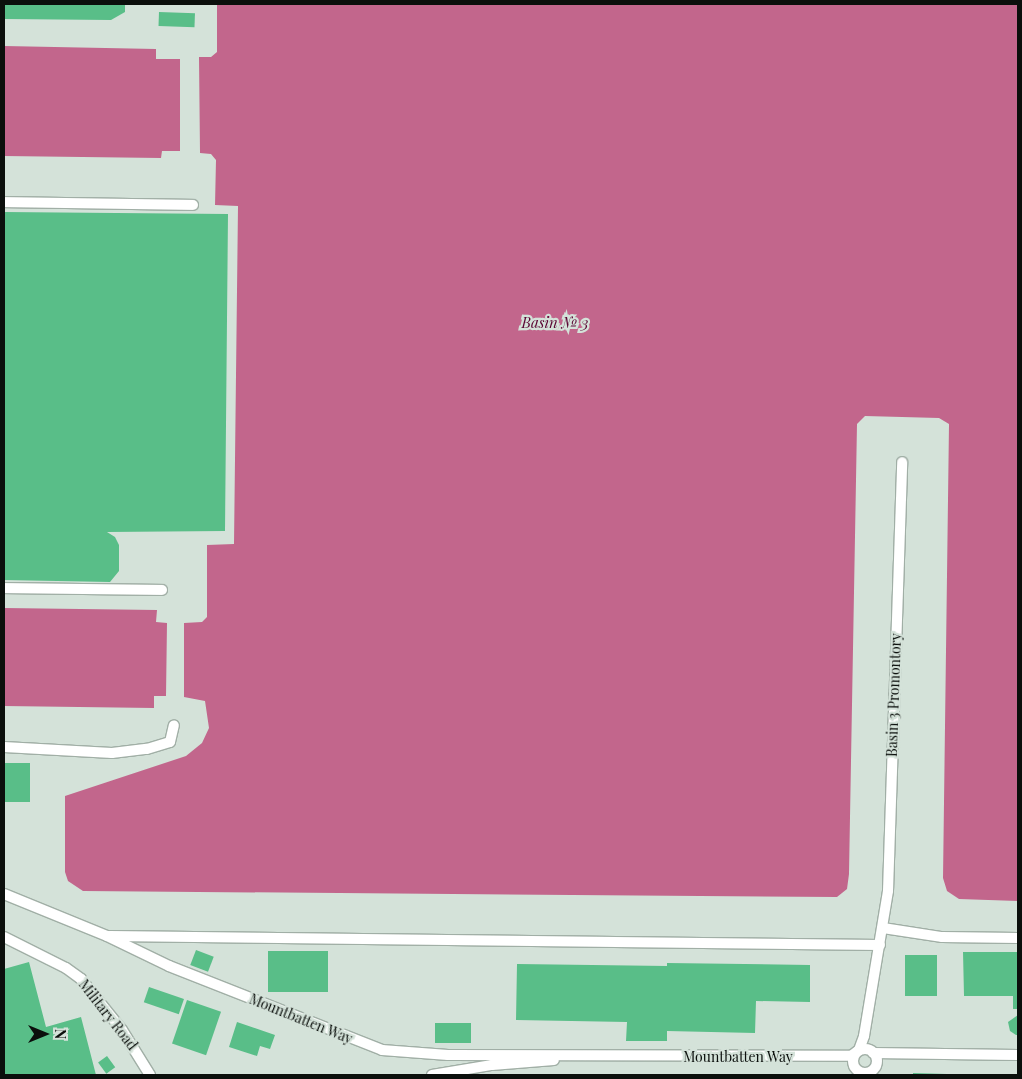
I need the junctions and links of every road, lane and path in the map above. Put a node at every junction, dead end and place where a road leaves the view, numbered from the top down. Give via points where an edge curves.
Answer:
1 (4, 202) edge
2 (193, 205) dead end
3 (902, 462) dead end
4 (4, 588) edge
5 (162, 590) dead end
6 (174, 725) dead end
7 (4, 747) edge
8 (4, 894) edge
9 (883, 928) junction
10 (107, 936) junction
11 (4, 937) edge
12 (1018, 938) edge
13 (880, 944) junction
14 (866, 1021) junction
15 (857, 1052) junction
16 (872, 1052) junction
17 (901, 1055) junction
18 (1018, 1055) edge
19 (618, 1056) junction
20 (833, 1058) junction
21 (874, 1069) edge
22 (859, 1071) edge
23 (150, 1075) edge
24 (432, 1075) edge

1 - 2 lane
3 - 9 lane, Basin 3 Promontory via 889,881
4 - 5 lane
6 - 7 lane via 170,742 147,749 112,753
8 - 10 lane, Mountbatten Way
9 - 12 lane via 942,937
9 - 13 lane, Basin 3 Promontory
10 - 13 lane
10 - 19 lane, Mountbatten Way via 170,966 382,1050 432,1054
11 - 23 lane, Military Road via 81,979 122,1030
13 - 14 lane, Basin 3 Promontory
14 - 15 lane
14 - 16 lane via 866,1042
15 - 16 lane
15 - 20 lane, Mountbatten Way via 848,1057
15 - 22 lane via 853,1061
16 - 17 lane
16 - 21 lane
17 - 18 lane
17 - 21 lane via 882,1057
19 - 20 lane, Mountbatten Way
19 - 24 lane, Mountbatten Way via 492,1065
20 - 22 lane via 848,1060
21 - 22 lane via 866,1073

